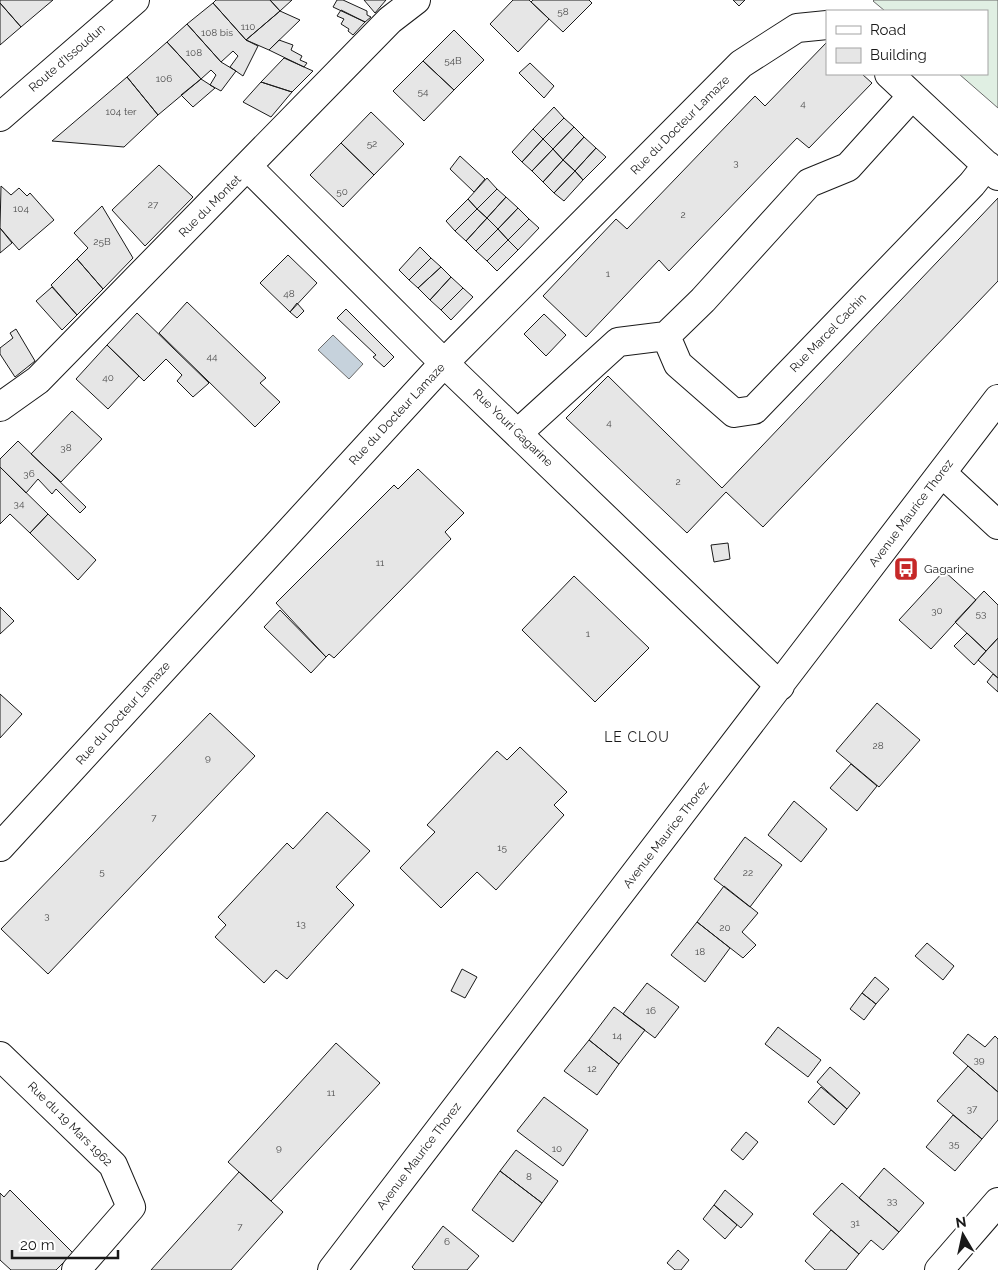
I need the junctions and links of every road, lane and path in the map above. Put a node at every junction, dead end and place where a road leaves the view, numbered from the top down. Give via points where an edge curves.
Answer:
1 (135, 0) edge
2 (416, 0) edge
3 (826, 25) edge
4 (890, 75) edge
5 (912, 96) junction
6 (0, 117) edge
7 (248, 166) junction
8 (992, 171) edge
9 (666, 336) junction
10 (444, 362) junction
11 (998, 399) edge
12 (0, 408) edge
13 (518, 433) junction
14 (942, 473) junction
15 (998, 525) edge
16 (780, 686) junction
17 (0, 847) edge
18 (0, 1056) edge
19 (998, 1202) edge
20 (76, 1270) edge
21 (332, 1270) edge
22 (939, 1270) edge

1 - 6 street, Route d'Issoudun
2 - 7 street, Rue du Montet via 390,20
3 - 10 street, Rue du Docteur Lamaze via 797,28 741,64
4 - 5 street
5 - 8 street
5 - 9 street via 848,167 809,183
7 - 10 street, Rue Youri Gagarine
7 - 12 street, Rue du Montet via 38,380
8 - 9 street, Rue Marcel Cachin via 972,184 754,410 734,413 678,364
9 - 13 street via 618,342
10 - 13 street, Rue Youri Gagarine
10 - 17 street, Rue du Docteur Lamaze
11 - 14 street, Avenue Maurice Thorez
13 - 16 street, Rue Youri Gagarine
14 - 15 street
14 - 16 street, Avenue Maurice Thorez
16 - 21 street, Avenue Maurice Thorez
18 - 20 street, Rue du 19 Mars 1962 via 114,1165 131,1207
19 - 22 street

